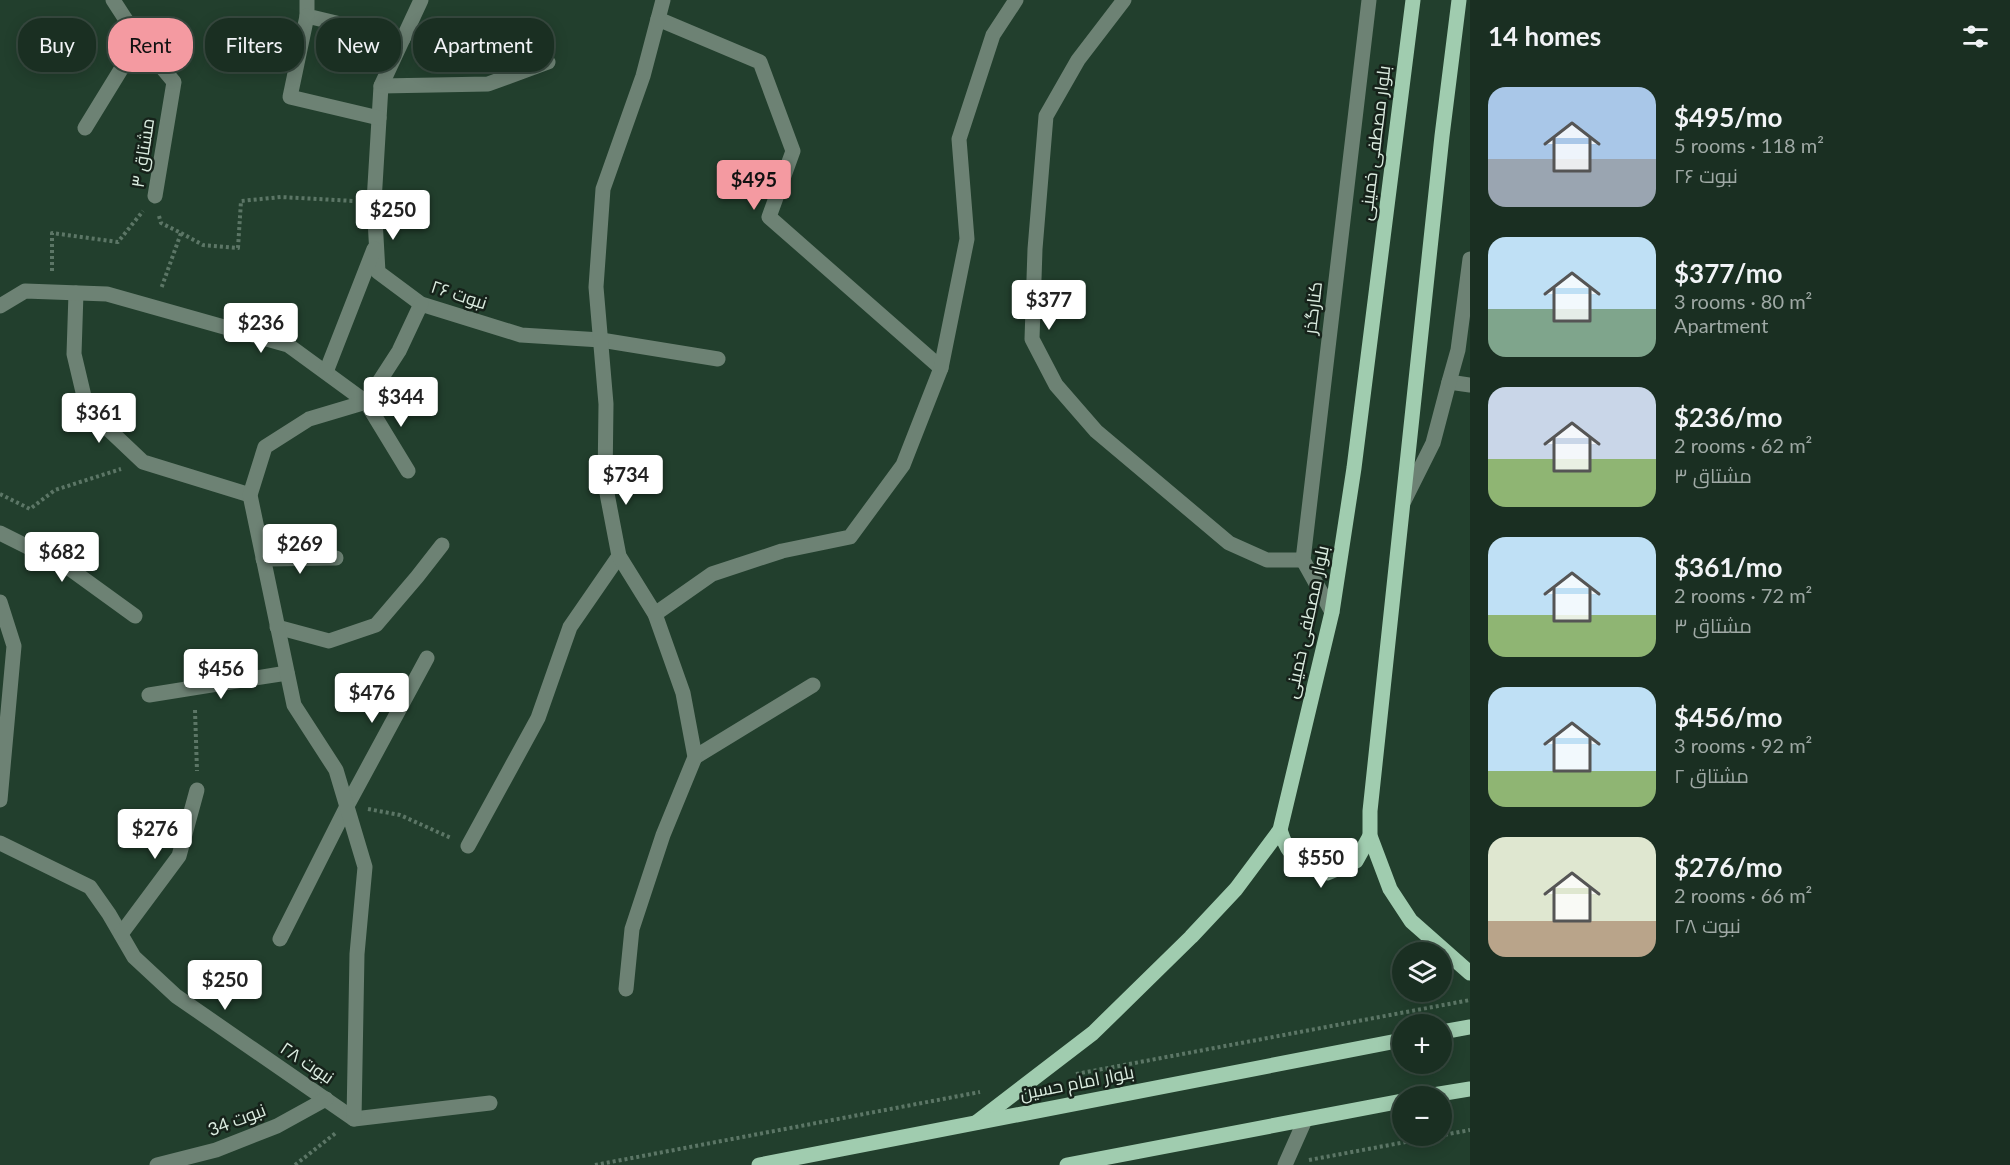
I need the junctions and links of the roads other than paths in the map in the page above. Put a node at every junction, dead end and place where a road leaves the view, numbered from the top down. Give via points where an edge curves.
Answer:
1 (112, 0) edge
2 (307, 0) edge
3 (421, 0) edge
4 (663, 0) edge
5 (1016, 0) edge
6 (1124, 0) edge
7 (1369, 0) edge
8 (1413, 0) edge
9 (1459, 0) edge
10 (307, 16) junction
11 (124, 18) edge
12 (658, 19) junction
13 (403, 39) junction
14 (119, 72) edge
15 (166, 72) edge
16 (521, 72) edge
17 (381, 86) junction
18 (379, 118) junction
19 (85, 128) dead end
20 (155, 196) road end
21 (377, 244) junction
22 (1470, 259) edge
23 (76, 292) junction
24 (421, 304) junction
25 (0, 306) edge
26 (601, 340) junction
27 (718, 359) dead end
28 (940, 368) junction
29 (326, 372) junction
30 (1449, 382) junction
31 (1470, 385) edge
32 (366, 402) junction
33 (408, 471) dead end
34 (250, 495) junction
35 (1403, 504) junction
36 (0, 533) edge
37 (442, 545) dead end
38 (619, 556) junction
39 (336, 558) dead end
40 (263, 559) junction
41 (1303, 560) junction
42 (0, 602) edge
43 (1332, 612) junction
44 (655, 614) junction
45 (135, 616) dead end
46 (277, 627) junction
47 (427, 658) dead end
48 (287, 673) junction
49 (813, 685) dead end
50 (149, 695) dead end
51 (695, 758) junction
52 (198, 790) road end
53 (0, 800) edge
54 (346, 806) junction
55 (1280, 830) junction
56 (1370, 836) junction
57 (0, 843) edge
58 (468, 846) road end
59 (121, 934) junction
60 (280, 939) dead end
61 (1470, 973) edge
62 (626, 989) dead end
63 (1470, 1027) edge
64 (1452, 1030) edge
65 (1392, 1042) edge
66 (1470, 1089) edge
67 (1452, 1092) edge
68 (326, 1099) junction
69 (490, 1103) dead end
70 (1392, 1103) edge
71 (354, 1119) junction
72 (1305, 1120) junction
73 (977, 1122) junction
74 (157, 1165) edge
75 (759, 1165) edge
76 (1067, 1165) edge
77 (1285, 1165) edge

1 - 11 street, مشتاق ۳
2 - 10 street
3 - 13 street, نبوت ۲۶
4 - 12 street
5 - 28 street via 993,35 959,140 967,239
6 - 41 street via 1078,60 1046,116 1032,339 1056,385 1096,431 1229,543 1267,560
7 - 41 street, کنارگذر
8 - 43 main road, بلوار مصطفی خمینی
9 - 35 main road
10 - 13 street
10 - 18 street via 290,97
12 - 26 street via 643,76 603,189 596,287
12 - 28 street via 760,62 793,151 769,217
13 - 17 street, نبوت ۲۶
14 - 19 street
15 - 20 street, مشتاق ۳ via 174,82
16 - 17 street via 488,84
17 - 18 street, نبوت ۲۶
18 - 21 street, نبوت ۲۶
21 - 24 street, نبوت ۲۶ via 378,272
21 - 29 street
22 - 30 street via 1458,350
23 - 25 street via 26,291
23 - 29 street via 107,294 288,345
23 - 34 street via 74,354 87,410 143,462
24 - 26 street, نبوت ۲۶ via 521,335
24 - 32 street via 399,351
26 - 27 street, نبوت ۲۶
26 - 38 street via 606,404 605,483
28 - 44 street via 903,465 850,537 782,551 712,574
29 - 32 street
30 - 31 street
30 - 35 street via 1432,443
32 - 33 street
32 - 34 street via 309,419 265,447
34 - 40 street
35 - 56 main road
36 - 45 street via 66,566
37 - 46 street via 376,624 329,641
38 - 44 street
38 - 58 street via 570,627 538,718
39 - 40 street
40 - 46 street
41 - 43 street
42 - 53 street via 14,646
43 - 55 main road, بلوار مصطفی خمینی
44 - 51 street via 683,693
46 - 48 street
47 - 54 street
48 - 50 street
48 - 54 street via 294,705 336,770
49 - 51 street
51 - 62 street via 663,835 632,929
52 - 59 street via 179,856
54 - 60 street
54 - 71 street via 365,867 357,954
55 - 56 main road via 1285,847 1298,861 1327,873 1356,861
55 - 73 main road, بلوار مصطفی خمینی via 1236,889 1093,1034
56 - 61 main road via 1390,890 1411,921
57 - 59 street, نبوت ۲۸ via 90,887
59 - 68 street, نبوت ۲۸ via 134,957 176,996
63 - 64 main road
65 - 73 main road, بلوار امام حسین
66 - 67 main road
68 - 71 street, نبوت ۲۸
68 - 74 street, نبوت 34 via 277,1126 216,1150
69 - 71 street
70 - 72 main road
72 - 76 main road
72 - 77 street
73 - 75 main road, بلوار امام حسین

